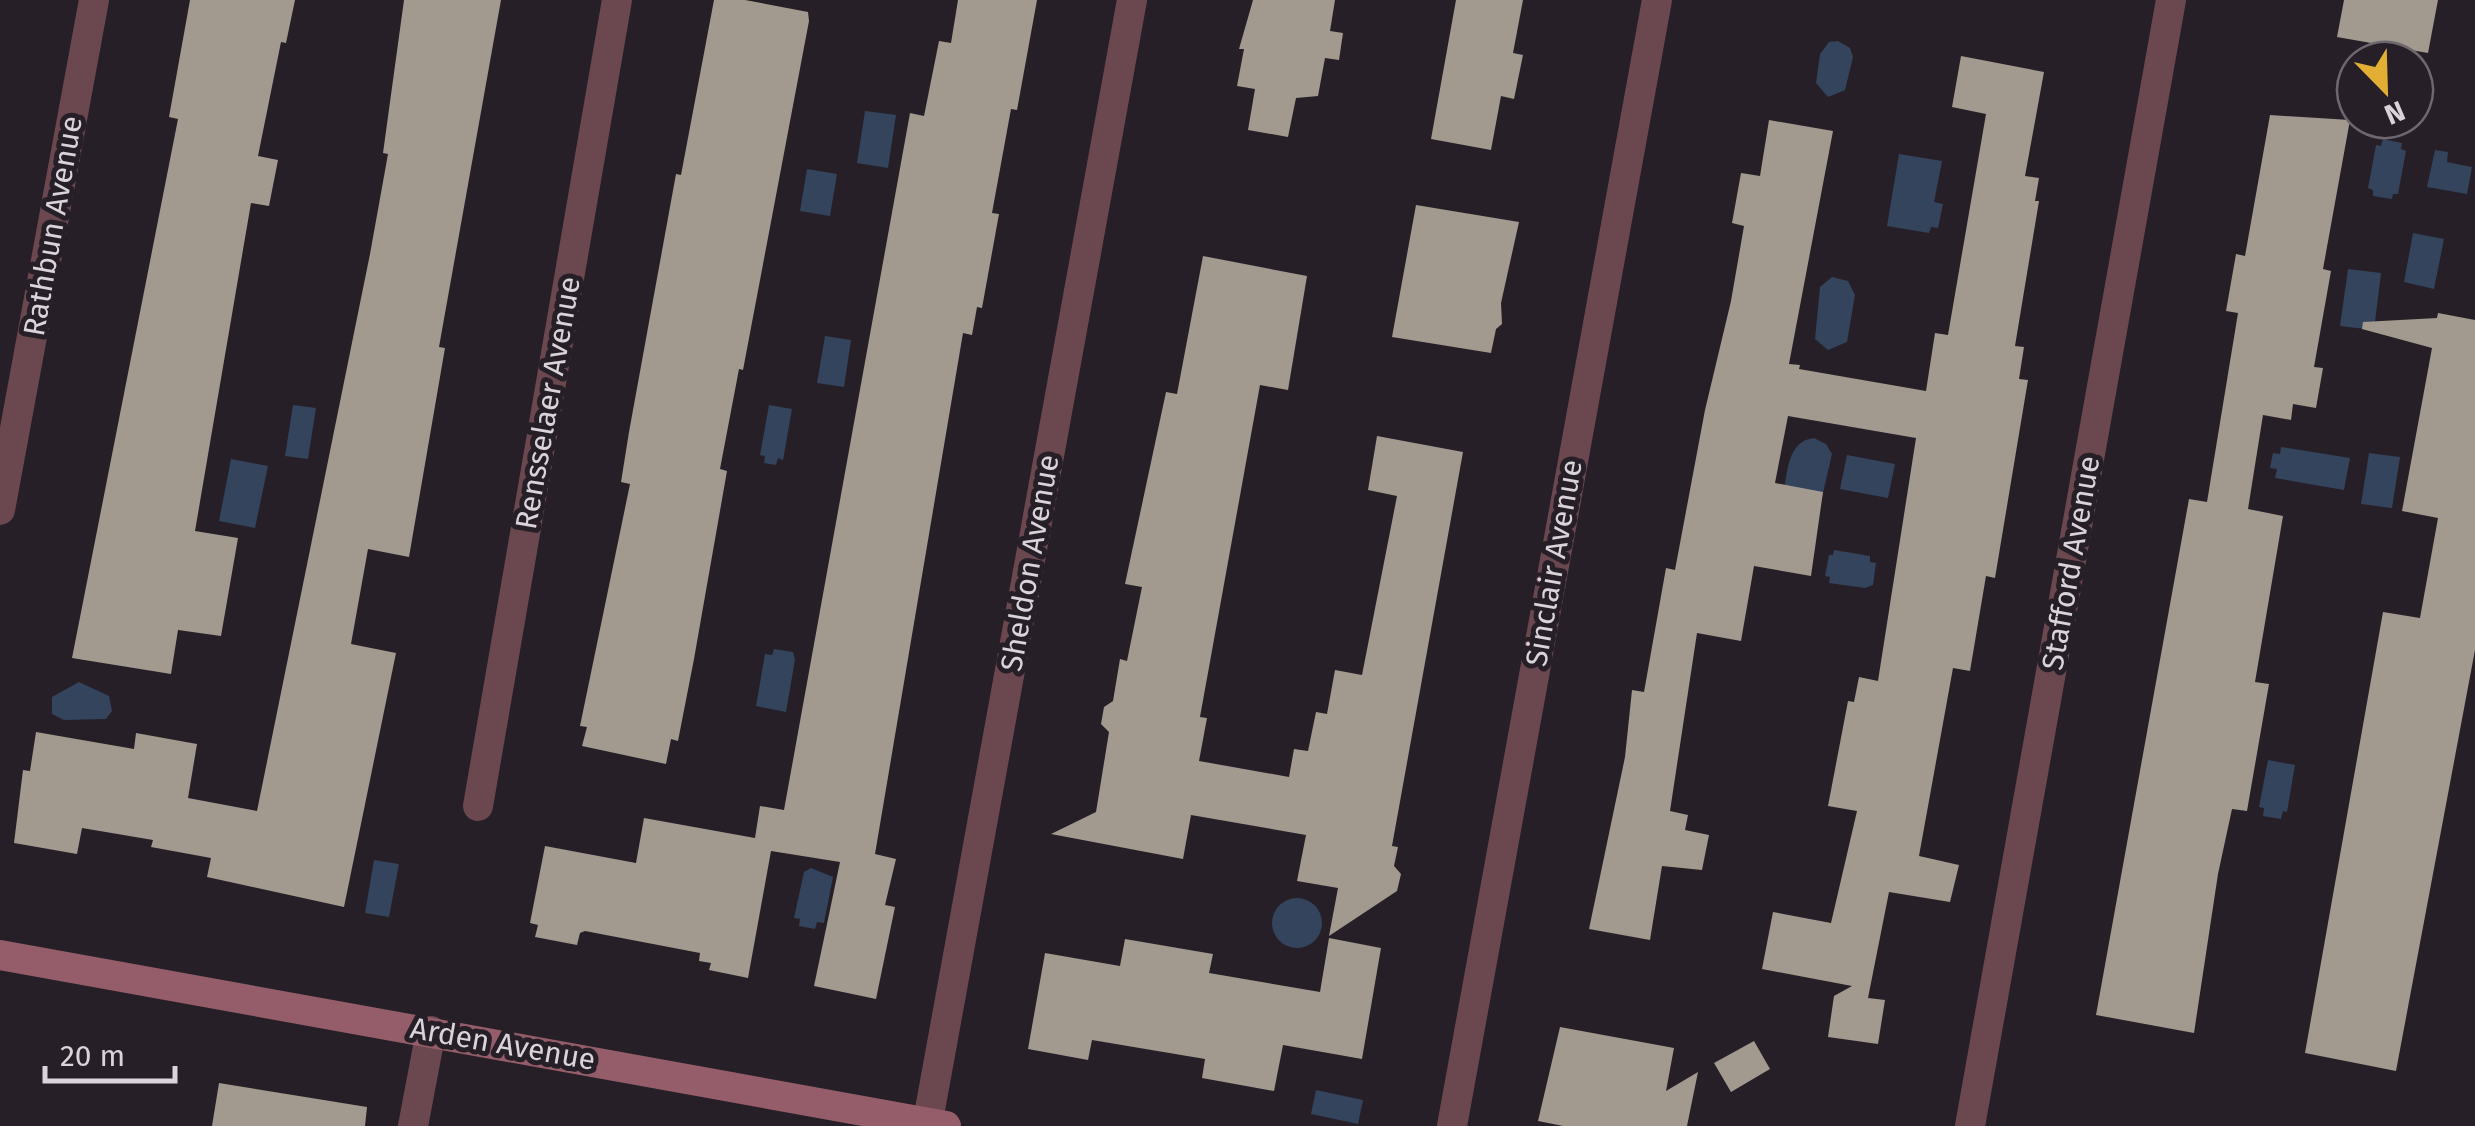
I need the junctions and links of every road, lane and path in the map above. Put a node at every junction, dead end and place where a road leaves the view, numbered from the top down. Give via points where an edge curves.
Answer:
1 (94, 0) edge
2 (617, 0) edge
3 (1132, 0) edge
4 (1657, 0) edge
5 (2171, 0) edge
6 (0, 510) edge
7 (478, 806) dead end
8 (0, 955) edge
9 (431, 1031) junction
10 (934, 1125) edge
11 (413, 1126) edge
12 (1452, 1126) edge
13 (1970, 1126) edge

1 - 6 street, Rathbun Avenue
2 - 7 street, Rensselaer Avenue
3 - 10 street, Sheldon Avenue
4 - 12 street, Sinclair Avenue
5 - 13 street, Stafford Avenue
8 - 9 street, Arden Avenue
9 - 10 street, Arden Avenue
9 - 11 street

